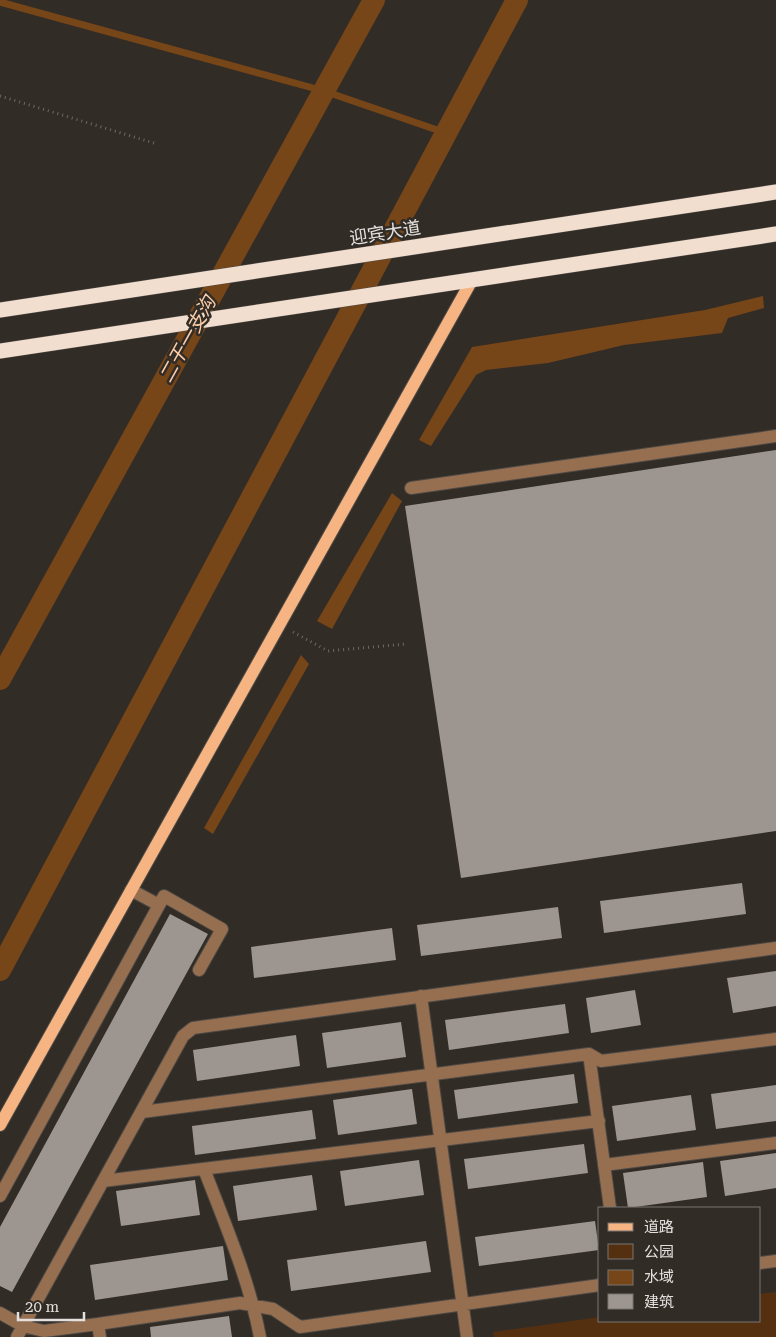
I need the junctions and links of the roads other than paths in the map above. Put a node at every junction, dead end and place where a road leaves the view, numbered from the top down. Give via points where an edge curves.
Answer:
1 (776, 192) edge
2 (776, 234) edge
3 (472, 280) junction
4 (0, 310) edge
5 (0, 351) edge
6 (776, 436) edge
7 (411, 488) dead end
8 (131, 890) junction
9 (159, 905) junction
10 (776, 948) edge
11 (200, 970) dead end
12 (421, 996) junction
13 (776, 1039) edge
14 (589, 1054) junction
15 (431, 1074) junction
16 (142, 1112) junction
17 (599, 1121) junction
18 (0, 1126) edge
19 (440, 1139) junction
20 (776, 1143) edge
21 (604, 1165) junction
22 (204, 1168) junction
23 (103, 1181) junction
24 (0, 1196) edge
25 (610, 1207) edge
26 (776, 1261) edge
27 (761, 1264) edge
28 (598, 1285) edge
29 (462, 1304) junction
30 (254, 1305) junction
31 (0, 1313) edge
32 (98, 1324) junction
33 (20, 1332) edge
34 (100, 1337) edge
35 (260, 1337) edge
36 (467, 1337) edge

1 - 4 highway, 迎宾大道
2 - 3 highway
3 - 5 highway
3 - 8 main road
6 - 7 lane
8 - 9 lane
8 - 18 main road
9 - 11 lane via 164,896 222,929
9 - 24 lane
10 - 12 lane
12 - 15 lane
12 - 16 lane via 192,1028 183,1036
13 - 14 lane via 601,1061
14 - 15 lane
14 - 17 lane
15 - 16 lane
15 - 19 lane
16 - 23 lane
17 - 19 lane
17 - 21 lane
19 - 22 lane
19 - 29 lane
20 - 21 lane
21 - 25 lane
22 - 23 lane
22 - 30 lane
23 - 33 lane
26 - 27 lane
28 - 29 lane
29 - 30 lane via 300,1327 273,1309
29 - 36 lane
30 - 32 lane via 240,1303
30 - 35 lane
31 - 33 lane
32 - 33 lane
32 - 34 lane

